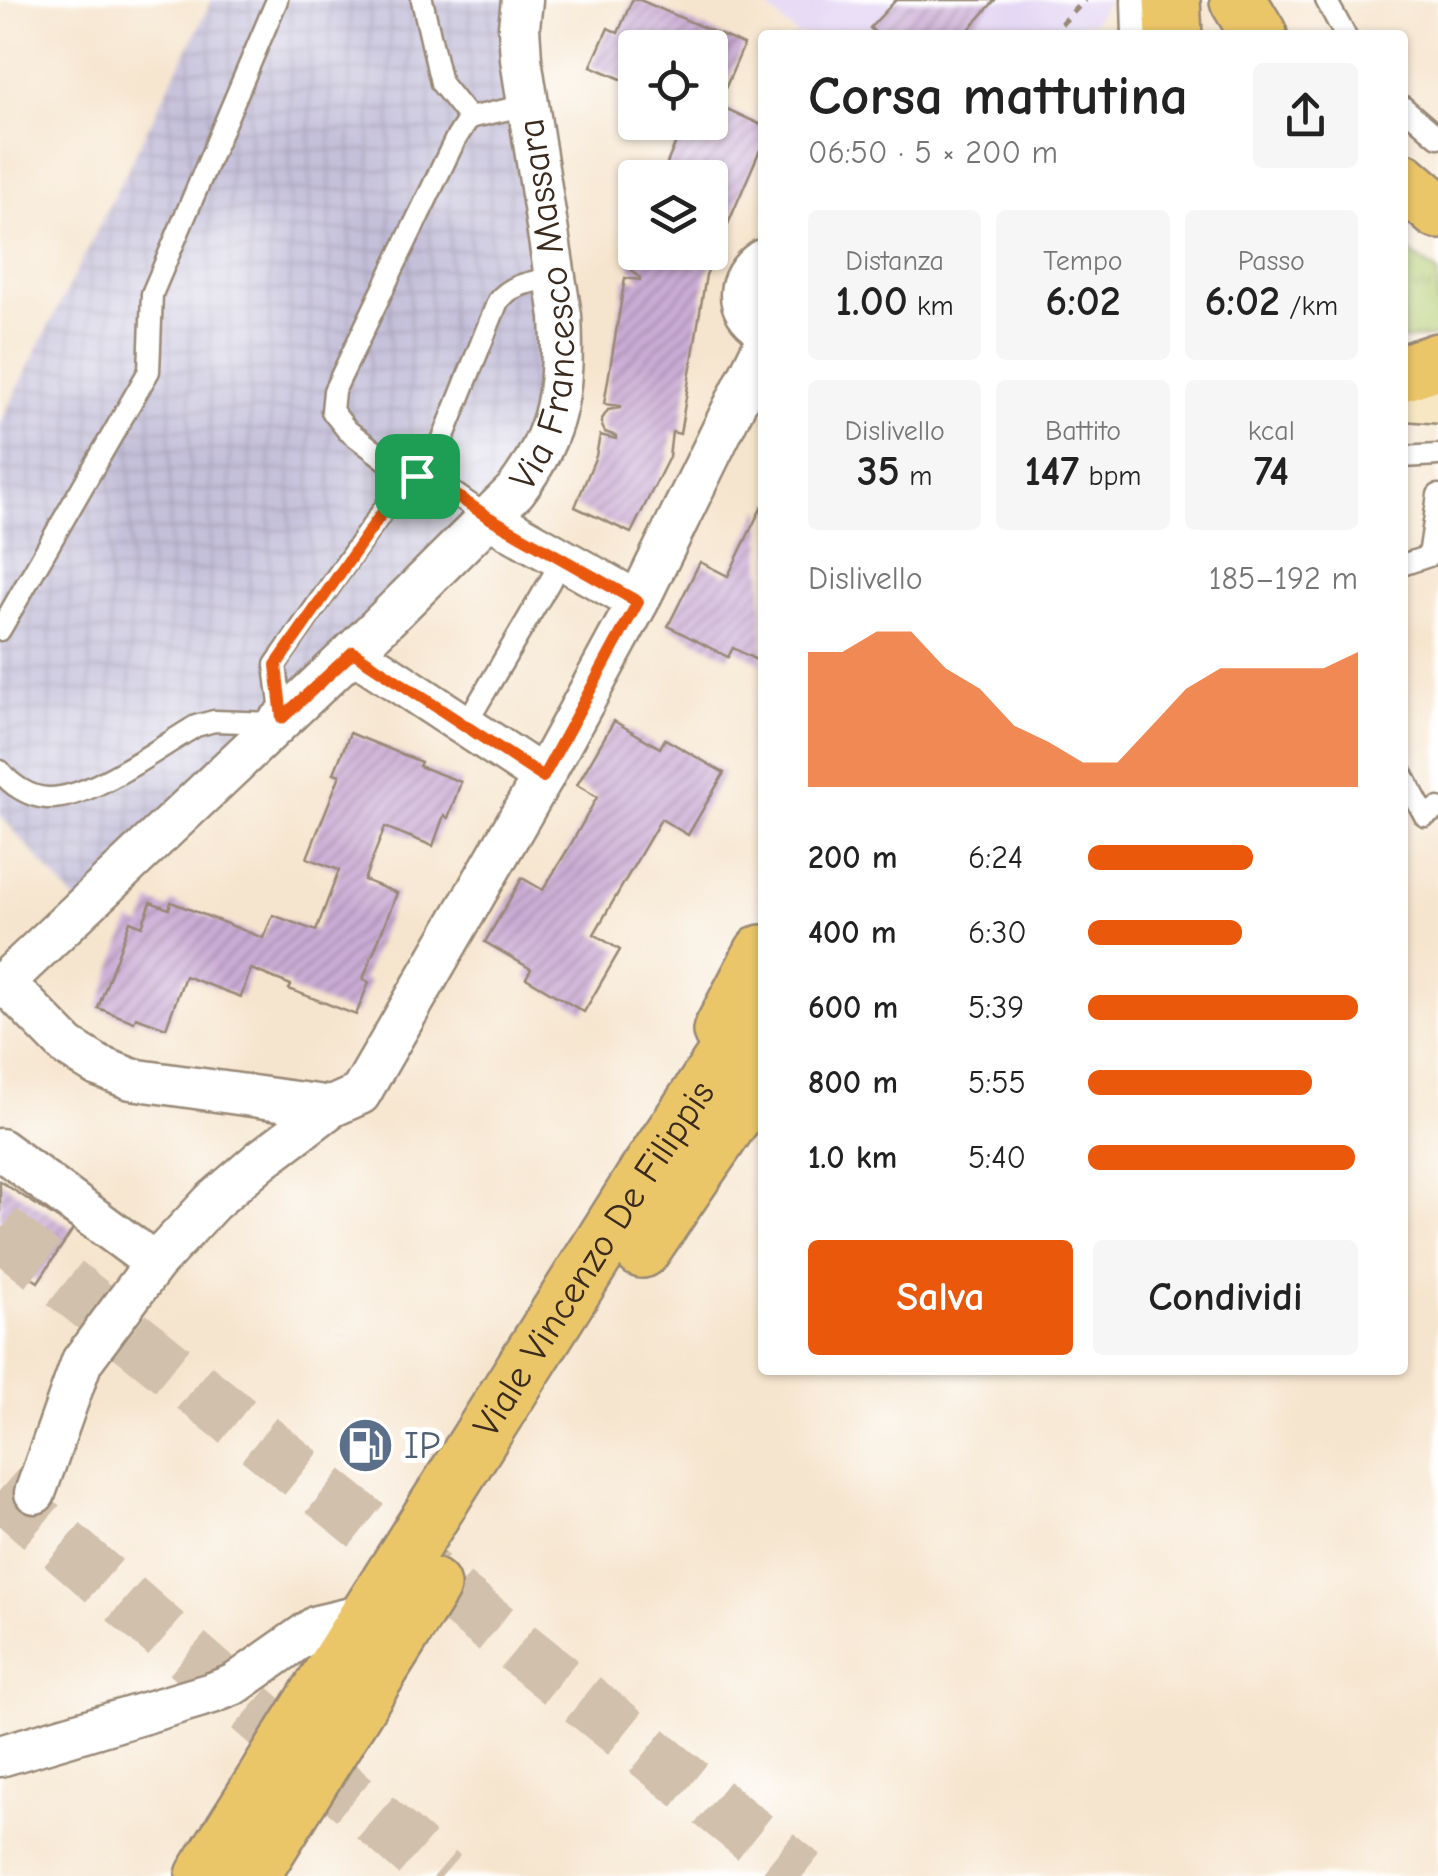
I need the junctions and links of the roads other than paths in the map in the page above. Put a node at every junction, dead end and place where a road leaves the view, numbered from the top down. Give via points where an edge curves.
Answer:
1 (277, 0) edge
2 (422, 0) edge
3 (522, 0) edge
4 (1142, 0) edge
5 (1172, 0) edge
6 (1238, 0) edge
7 (1326, 0) edge
8 (1143, 30) edge
9 (1174, 30) edge
10 (1256, 30) edge
11 (1342, 30) edge
12 (528, 105) junction
13 (1408, 111) edge
14 (469, 118) junction
15 (1438, 137) edge
16 (1408, 185) edge
17 (1438, 212) edge
18 (1408, 215) edge
19 (1438, 232) edge
20 (758, 263) edge
21 (555, 277) junction
22 (758, 325) edge
23 (758, 357) edge
24 (1438, 361) edge
25 (1408, 370) edge
26 (1408, 392) edge
27 (1438, 395) edge
28 (1438, 455) edge
29 (1408, 457) edge
30 (417, 476) junction
31 (1438, 496) edge
32 (488, 517) junction
33 (1433, 558) edge
34 (563, 560) junction
35 (1408, 564) edge
36 (638, 602) junction
37 (0, 630) edge
38 (353, 652) junction
39 (279, 721) junction
40 (465, 726) junction
41 (0, 772) edge
42 (543, 777) junction
43 (1408, 785) edge
44 (1438, 808) edge
45 (758, 961) edge
46 (2, 984) edge
47 (758, 1008) edge
48 (758, 1028) edge
49 (758, 1079) edge
50 (331, 1108) junction
51 (0, 1150) edge
52 (656, 1194) junction
53 (155, 1263) junction
54 (35, 1493) dead end
55 (369, 1614) junction
56 (0, 1756) edge
57 (204, 1876) edge
58 (251, 1876) edge

1 - 37 lane via 152,294 149,372
2 - 14 lane via 441,83
3 - 12 street, Via Francesco Massara via 518,27
4 - 8 street
5 - 9 main road
6 - 10 main road
7 - 11 lane
12 - 14 lane
12 - 21 street, Via Francesco Massara
13 - 15 lane
14 - 30 lane via 331,401 347,430
16 - 17 main road
18 - 19 main road
20 - 22 street via 741,288 746,312
21 - 30 lane via 516,286 498,301 432,466
21 - 32 street, Via Francesco Massara via 563,352 554,417 531,470
23 - 36 street
24 - 25 main road
26 - 27 main road
28 - 29 lane
30 - 32 lane
30 - 39 lane via 398,490 276,665
31 - 33 lane
32 - 34 street
32 - 38 street, Via Francesco Massara
33 - 35 lane
34 - 36 street
34 - 40 lane
36 - 42 street
38 - 39 street, Via Francesco Massara
38 - 40 street
39 - 41 lane via 196,726 97,786 71,794 46,798
39 - 46 street, Via Francesco Massara
40 - 42 street
42 - 50 street via 360,1094
43 - 44 lane via 1424,816
45 - 52 main road
46 - 50 street via 68,1046 114,1073
47 - 52 main road, Viale Vincenzo De Filippis
48 - 52 main road, Viale Vincenzo De Filippis
49 - 52 main road, Viale Vincenzo De Filippis
50 - 53 street via 212,1202
51 - 53 street
52 - 55 main road, Viale Vincenzo De Filippis
52 - 58 main road, Viale Vincenzo De Filippis
53 - 54 street via 82,1361
55 - 56 street via 317,1626 212,1694
55 - 57 main road, Viale Vincenzo De Filippis

